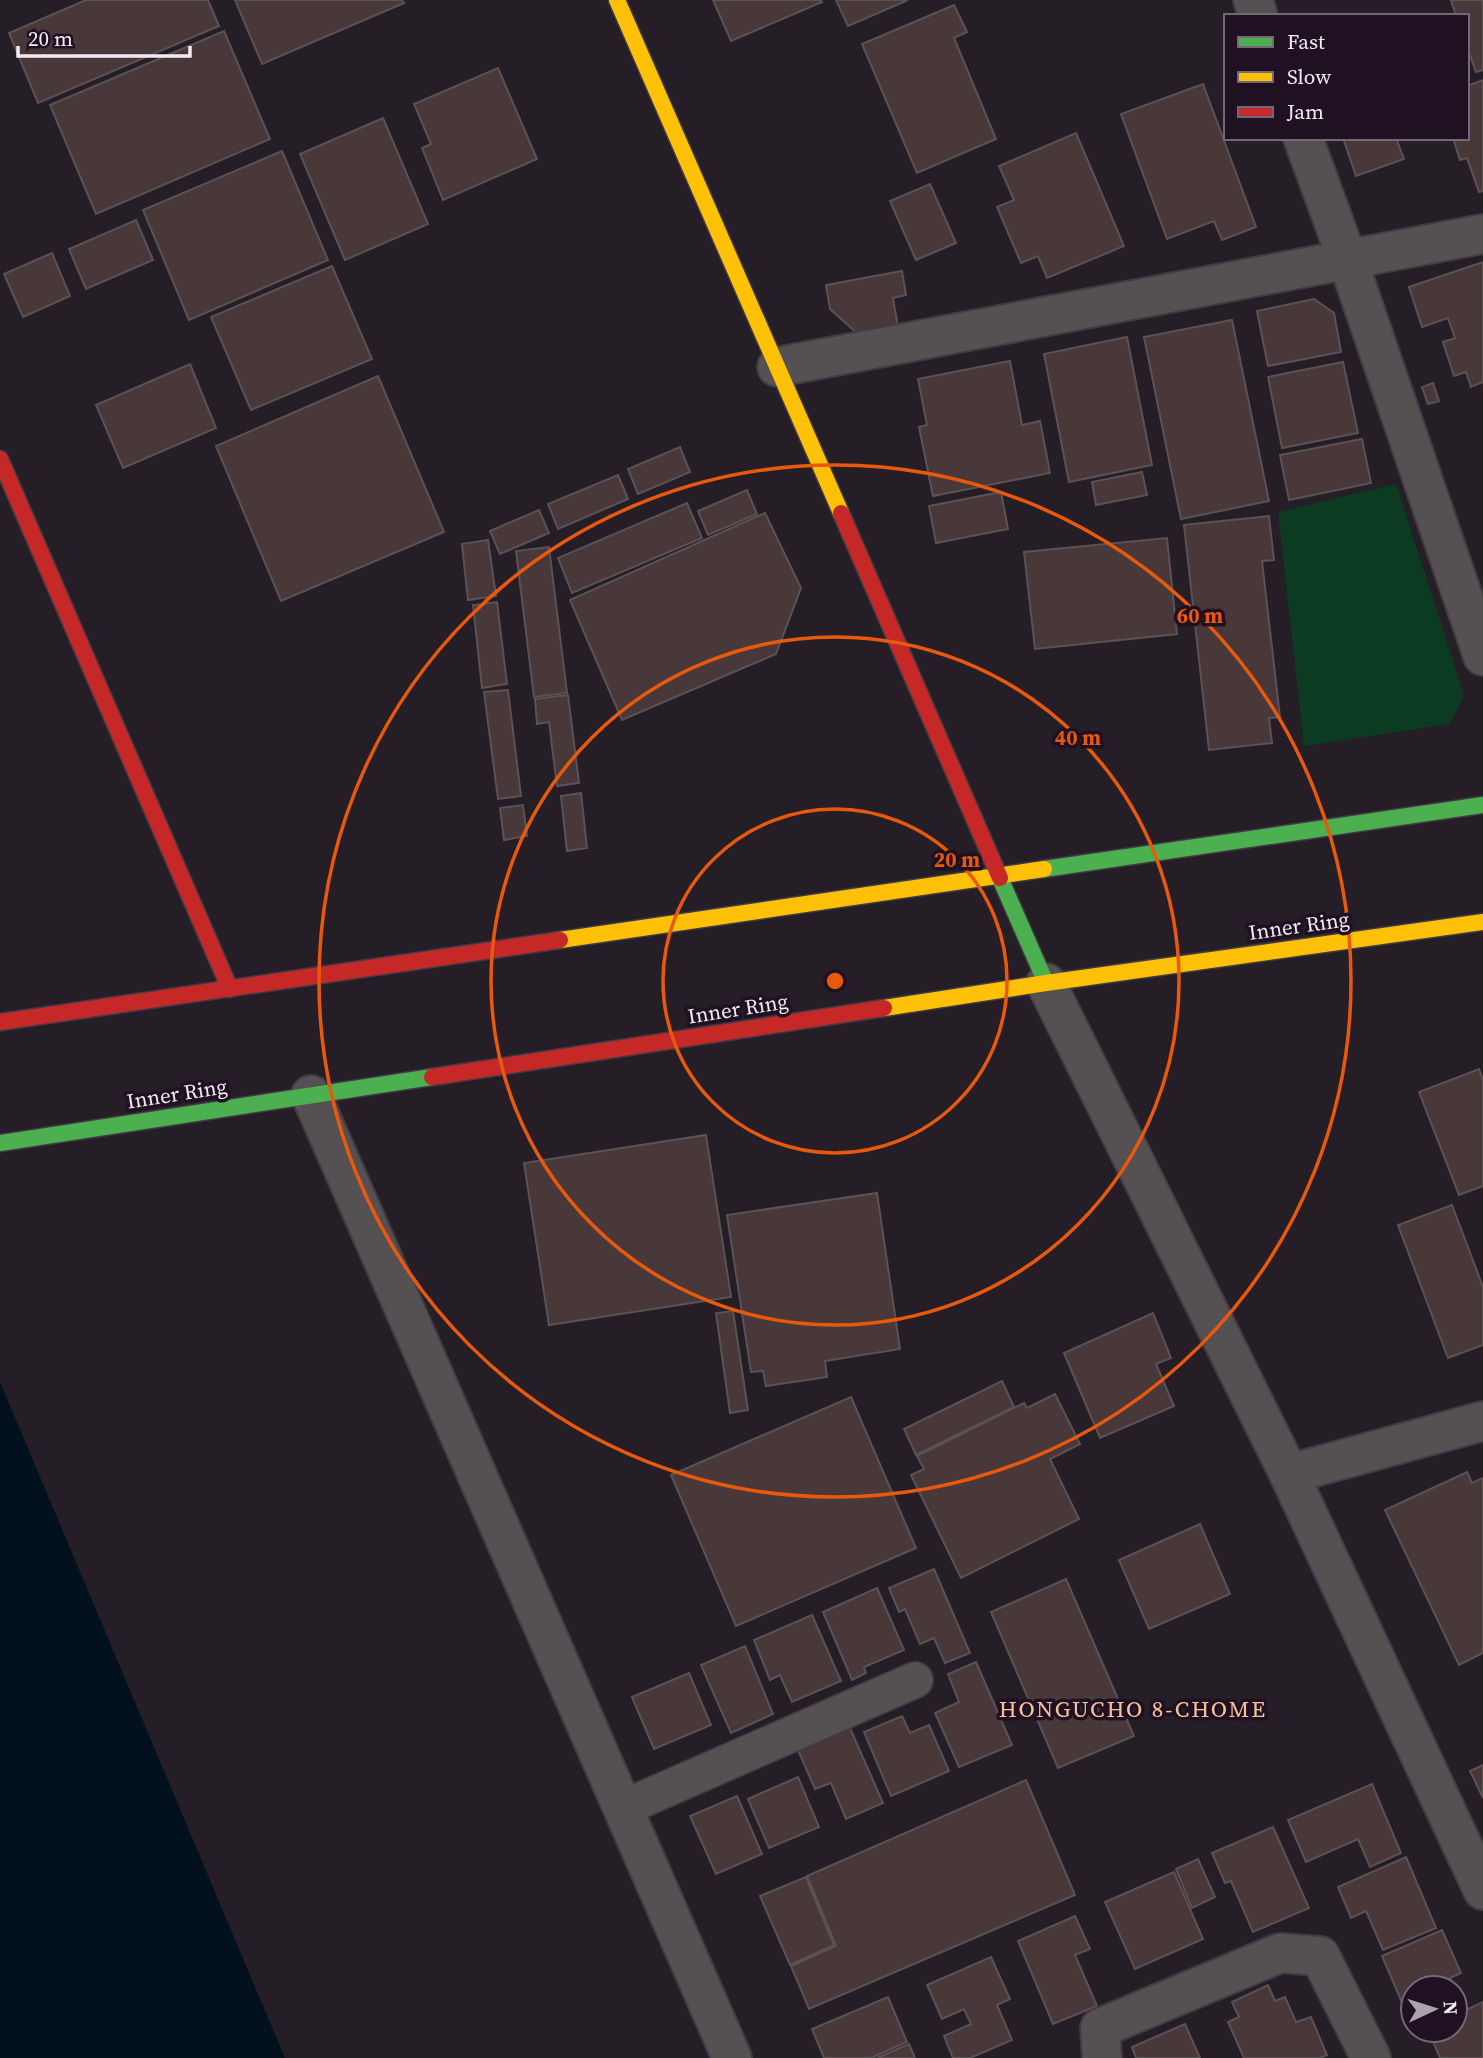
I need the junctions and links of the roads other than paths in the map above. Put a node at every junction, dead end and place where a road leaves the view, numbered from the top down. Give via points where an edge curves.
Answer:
1 (617, 0) edge
2 (1304, 140) edge
3 (1483, 234) edge
4 (1348, 261) junction
5 (777, 367) junction
6 (0, 459) edge
7 (1483, 656) edge
8 (1483, 805) edge
9 (999, 875) junction
10 (1483, 922) edge
11 (1046, 983) junction
12 (229, 989) junction
13 (0, 1023) edge
14 (311, 1095) junction
15 (0, 1143) edge
16 (1483, 1421) edge
17 (1289, 1474) junction
18 (915, 1680) dead end
19 (623, 1808) junction
20 (1483, 1890) edge
21 (732, 2058) edge
22 (1102, 2058) edge
23 (1371, 2058) edge

1 - 5 main road
2 - 4 street
3 - 4 street
4 - 5 street
4 - 7 street
5 - 9 main road
6 - 12 main road
8 - 9 main road
9 - 11 main road
9 - 12 main road
10 - 11 main road, Inner Ring
11 - 14 main road, Inner Ring
11 - 17 street
12 - 13 main road
14 - 15 main road, Inner Ring
14 - 19 street
16 - 17 street
17 - 20 street
18 - 19 lane
19 - 21 street
22 - 23 street via 1100,2028 1280,1953 1321,1956

